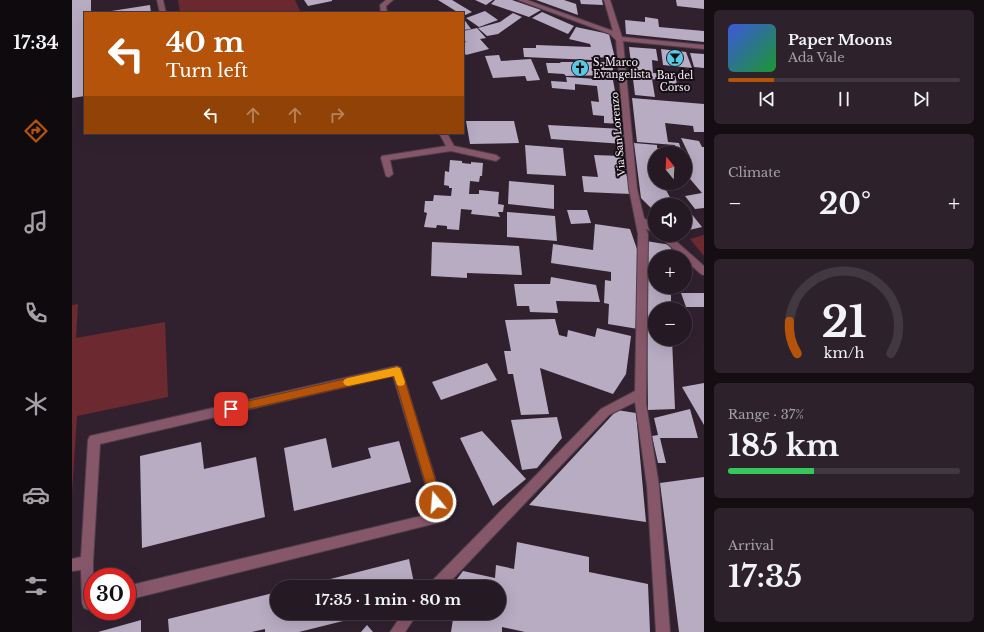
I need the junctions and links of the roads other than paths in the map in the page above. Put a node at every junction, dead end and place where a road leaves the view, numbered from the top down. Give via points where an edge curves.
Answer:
1 (160, 0) edge
2 (390, 0) edge
3 (521, 0) edge
4 (608, 0) edge
5 (163, 12) edge
6 (384, 12) edge
7 (619, 39) junction
8 (704, 47) edge
9 (444, 134) edge
10 (451, 148) junction
11 (496, 158) dead end
12 (389, 174) dead end
13 (640, 220) junction
14 (648, 225) edge
15 (671, 242) edge
16 (704, 271) edge
17 (641, 393) junction
18 (87, 562) junction
19 (72, 565) edge
20 (87, 568) edge
21 (443, 580) edge
22 (136, 591) edge
23 (406, 620) edge
24 (397, 632) edge
25 (663, 632) edge

1 - 5 street
2 - 6 street via 384,5
3 - 7 street via 612,33
4 - 7 street, Via San Lorenzo
7 - 8 street
7 - 13 street, Via San Lorenzo via 633,189
9 - 10 street
10 - 11 street
10 - 12 street via 385,158
13 - 14 street
13 - 17 street, Via San Lorenzo via 643,234
15 - 16 street
17 - 21 street via 605,412
17 - 25 street, Via San Lorenzo via 640,403 653,486 656,561
18 - 19 street
18 - 20 street
18 - 22 street via 94,440 397,371 441,516
23 - 24 street

